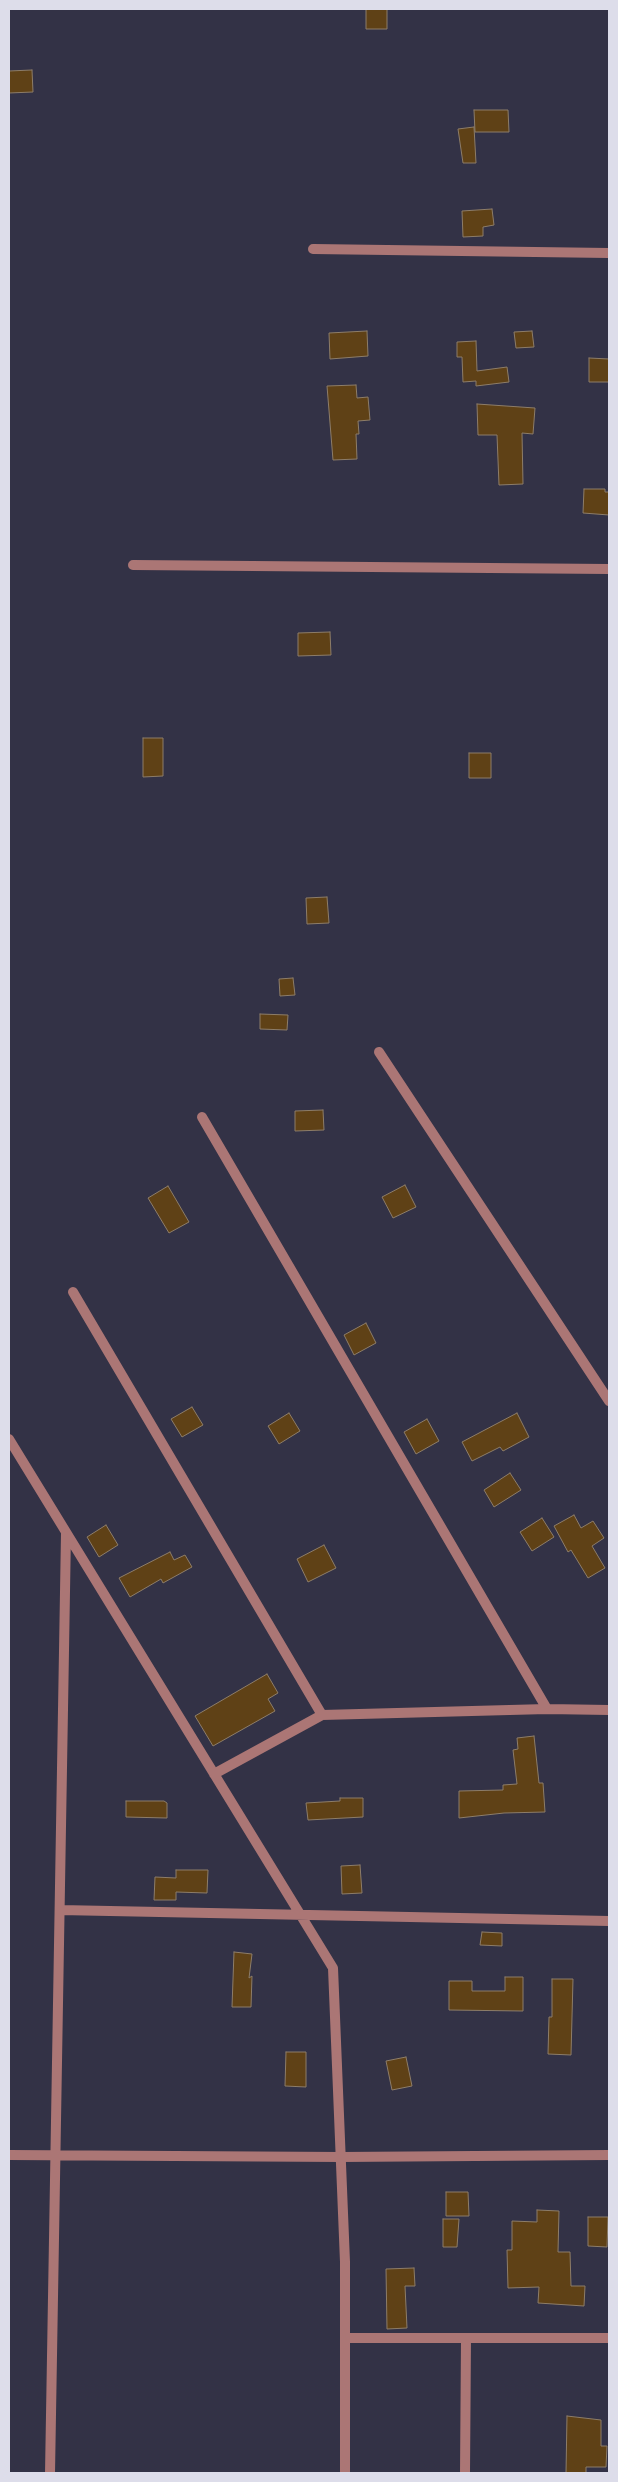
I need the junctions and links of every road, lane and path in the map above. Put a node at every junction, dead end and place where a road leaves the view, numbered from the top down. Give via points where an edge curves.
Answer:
1 (313, 249) dead end
2 (609, 253) edge
3 (133, 565) dead end
4 (609, 569) edge
5 (379, 1052) dead end
6 (202, 1116) dead end
7 (73, 1292) dead end
8 (609, 1402) edge
9 (9, 1439) edge
10 (66, 1532) junction
11 (547, 1709) junction
12 (609, 1710) edge
13 (322, 1715) junction
14 (214, 1774) junction
15 (60, 1910) junction
16 (300, 1915) junction
17 (609, 1921) edge
18 (9, 2155) edge
19 (56, 2155) junction
20 (609, 2155) edge
21 (341, 2157) junction
22 (345, 2338) junction
23 (466, 2338) junction
24 (609, 2338) edge
25 (50, 2473) edge
26 (345, 2473) edge
27 (466, 2473) edge

1 - 2 street
3 - 4 street
5 - 8 street
6 - 11 street
7 - 13 street
9 - 10 street
10 - 14 street
10 - 15 street
11 - 12 street
11 - 13 street
13 - 14 street
14 - 16 street
15 - 16 street
15 - 19 street
16 - 17 street
16 - 21 street via 333,1968
18 - 19 street
19 - 21 street
19 - 25 street
20 - 21 street
21 - 22 street
22 - 23 street
22 - 26 street
23 - 24 street
23 - 27 street

